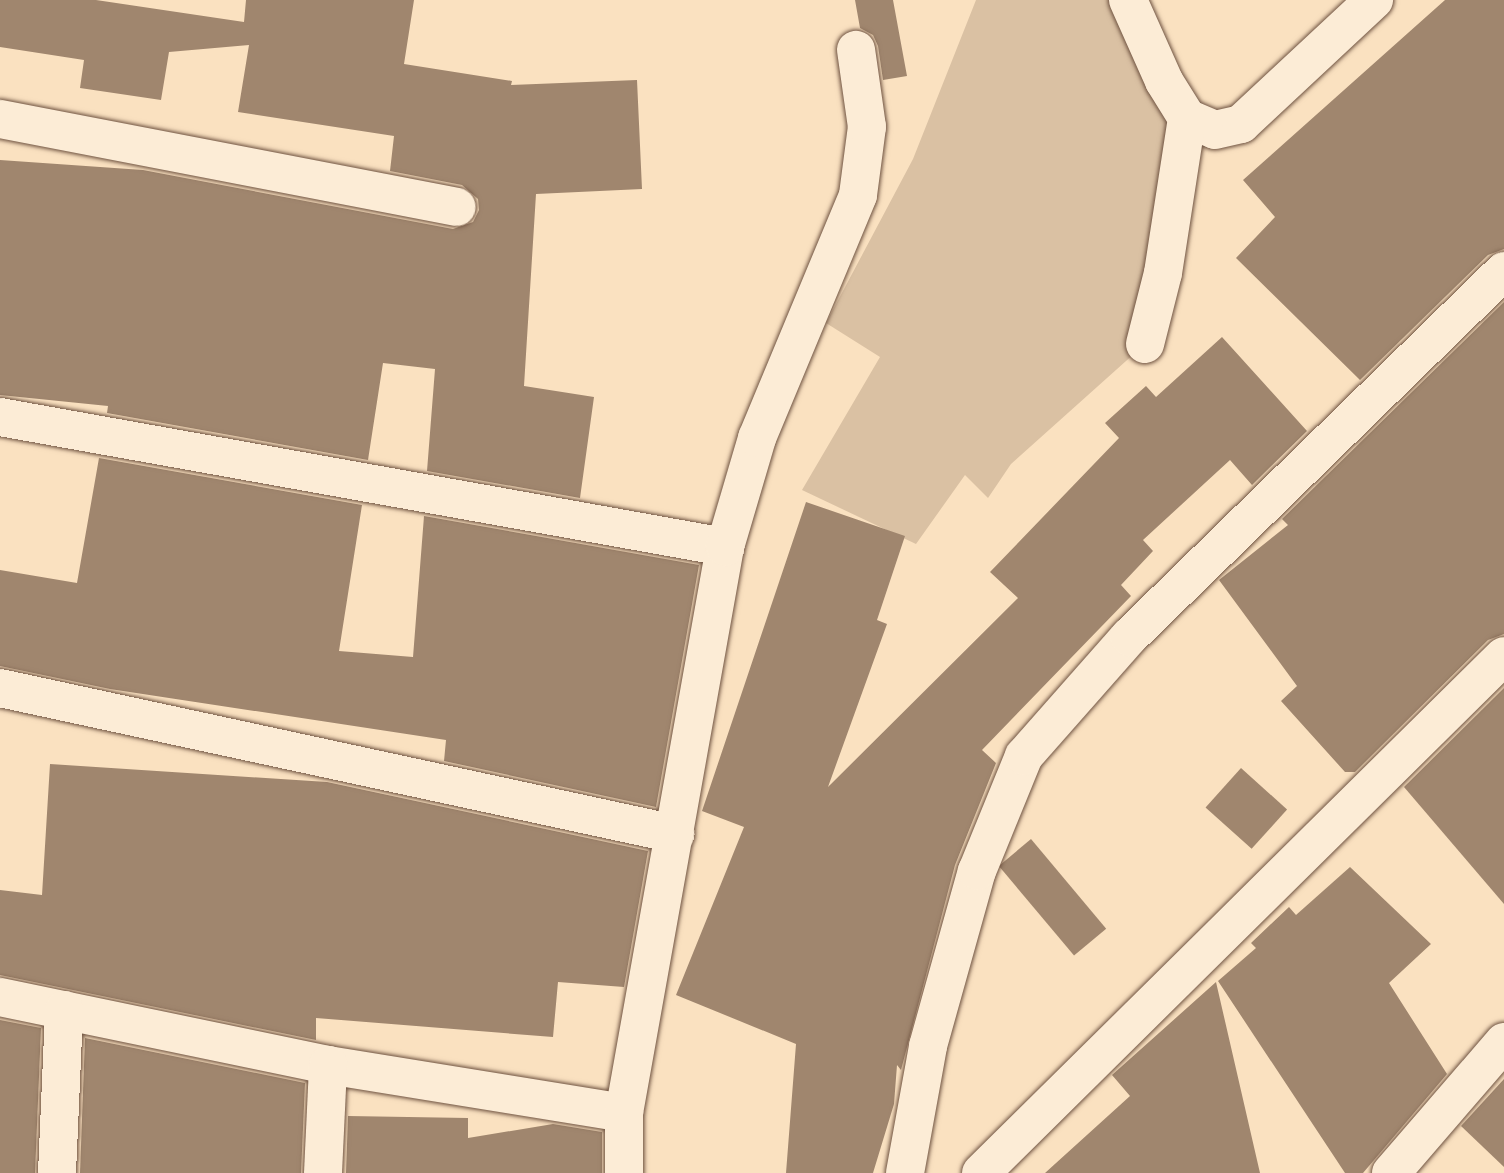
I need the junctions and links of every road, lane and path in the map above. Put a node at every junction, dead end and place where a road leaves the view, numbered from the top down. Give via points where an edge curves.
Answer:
1 (1128, 0) edge
2 (1374, 0) edge
3 (856, 50) dead end
4 (1187, 118) junction
5 (0, 119) edge
6 (457, 206) dead end
7 (1504, 272) edge
8 (1145, 344) dead end
9 (0, 418) edge
10 (725, 547) junction
11 (1504, 656) edge
12 (0, 688) edge
13 (675, 834) junction
14 (0, 997) edge
15 (64, 1010) junction
16 (1504, 1042) edge
17 (328, 1064) junction
18 (624, 1113) junction
19 (58, 1173) edge
20 (323, 1173) edge
21 (624, 1173) edge
22 (905, 1173) edge
23 (981, 1173) edge
24 (1390, 1173) edge

1 - 4 street
2 - 4 street via 1241,124 1214,130
3 - 10 street via 867,126 858,195 757,438
4 - 8 street via 1164,273
5 - 6 street
7 - 22 street via 1129,637 1024,756 977,871 928,1046
9 - 10 street
10 - 13 street
11 - 23 street
12 - 13 street
13 - 18 street
14 - 15 street
15 - 17 street
15 - 19 street
16 - 24 street
17 - 18 street
17 - 20 street
18 - 21 street

